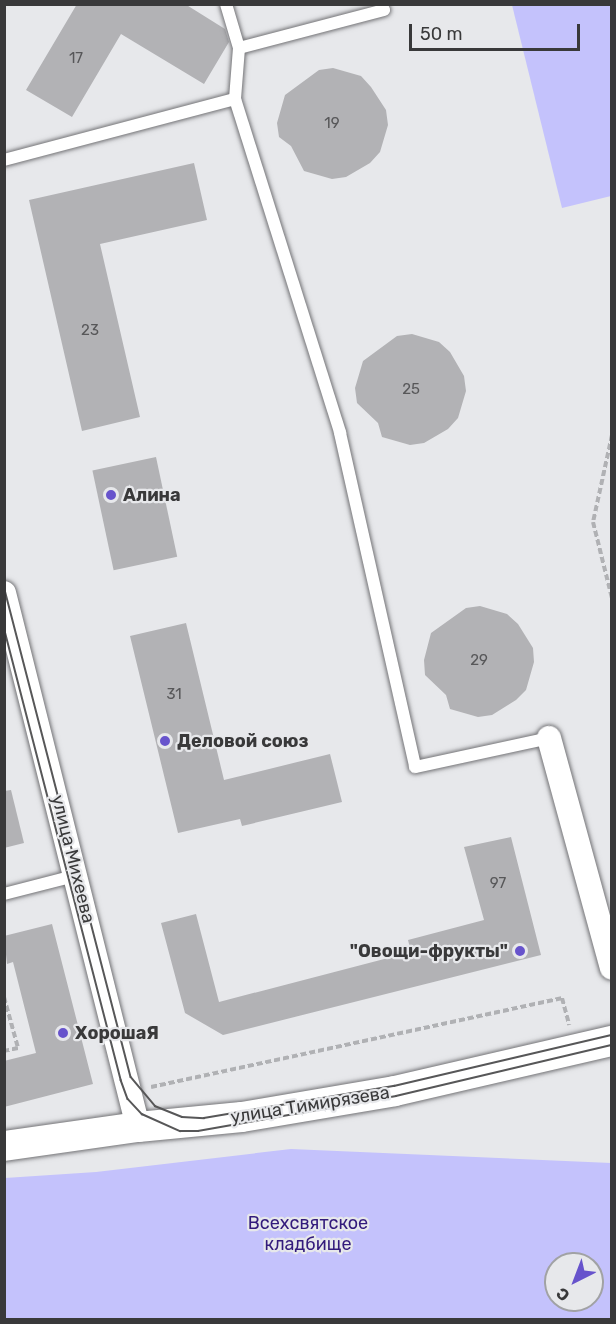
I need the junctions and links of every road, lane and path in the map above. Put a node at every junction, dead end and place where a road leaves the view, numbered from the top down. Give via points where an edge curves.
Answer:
1 (226, 4) edge
2 (384, 10) dead end
3 (239, 48) junction
4 (235, 99) junction
5 (4, 160) edge
6 (612, 435) edge
7 (4, 593) edge
8 (612, 597) edge
9 (549, 738) joint
10 (612, 841) edge
11 (612, 851) edge
12 (78, 875) junction
13 (4, 894) edge
14 (612, 968) edge
15 (4, 997) edge
16 (612, 1041) edge
17 (576, 1050) junction
18 (4, 1051) edge
19 (130, 1091) junction
20 (138, 1127) junction
21 (4, 1146) edge

1 - 3 lane
2 - 3 lane
3 - 4 lane
4 - 5 lane
4 - 9 lane via 340,433 415,767
6 - 8 path via 593,522
7 - 12 street, улица Михеева
9 - 14 street
10 - 11 path
12 - 13 lane
12 - 19 street, улица Михеева
15 - 18 path via 18,1048
16 - 17 street, улица Тимирязева
17 - 19 path via 562,998
17 - 20 street, улица Тимирязева via 395,1090 242,1117
19 - 20 street, улица Михеева
20 - 21 street, улица Тимирязева

